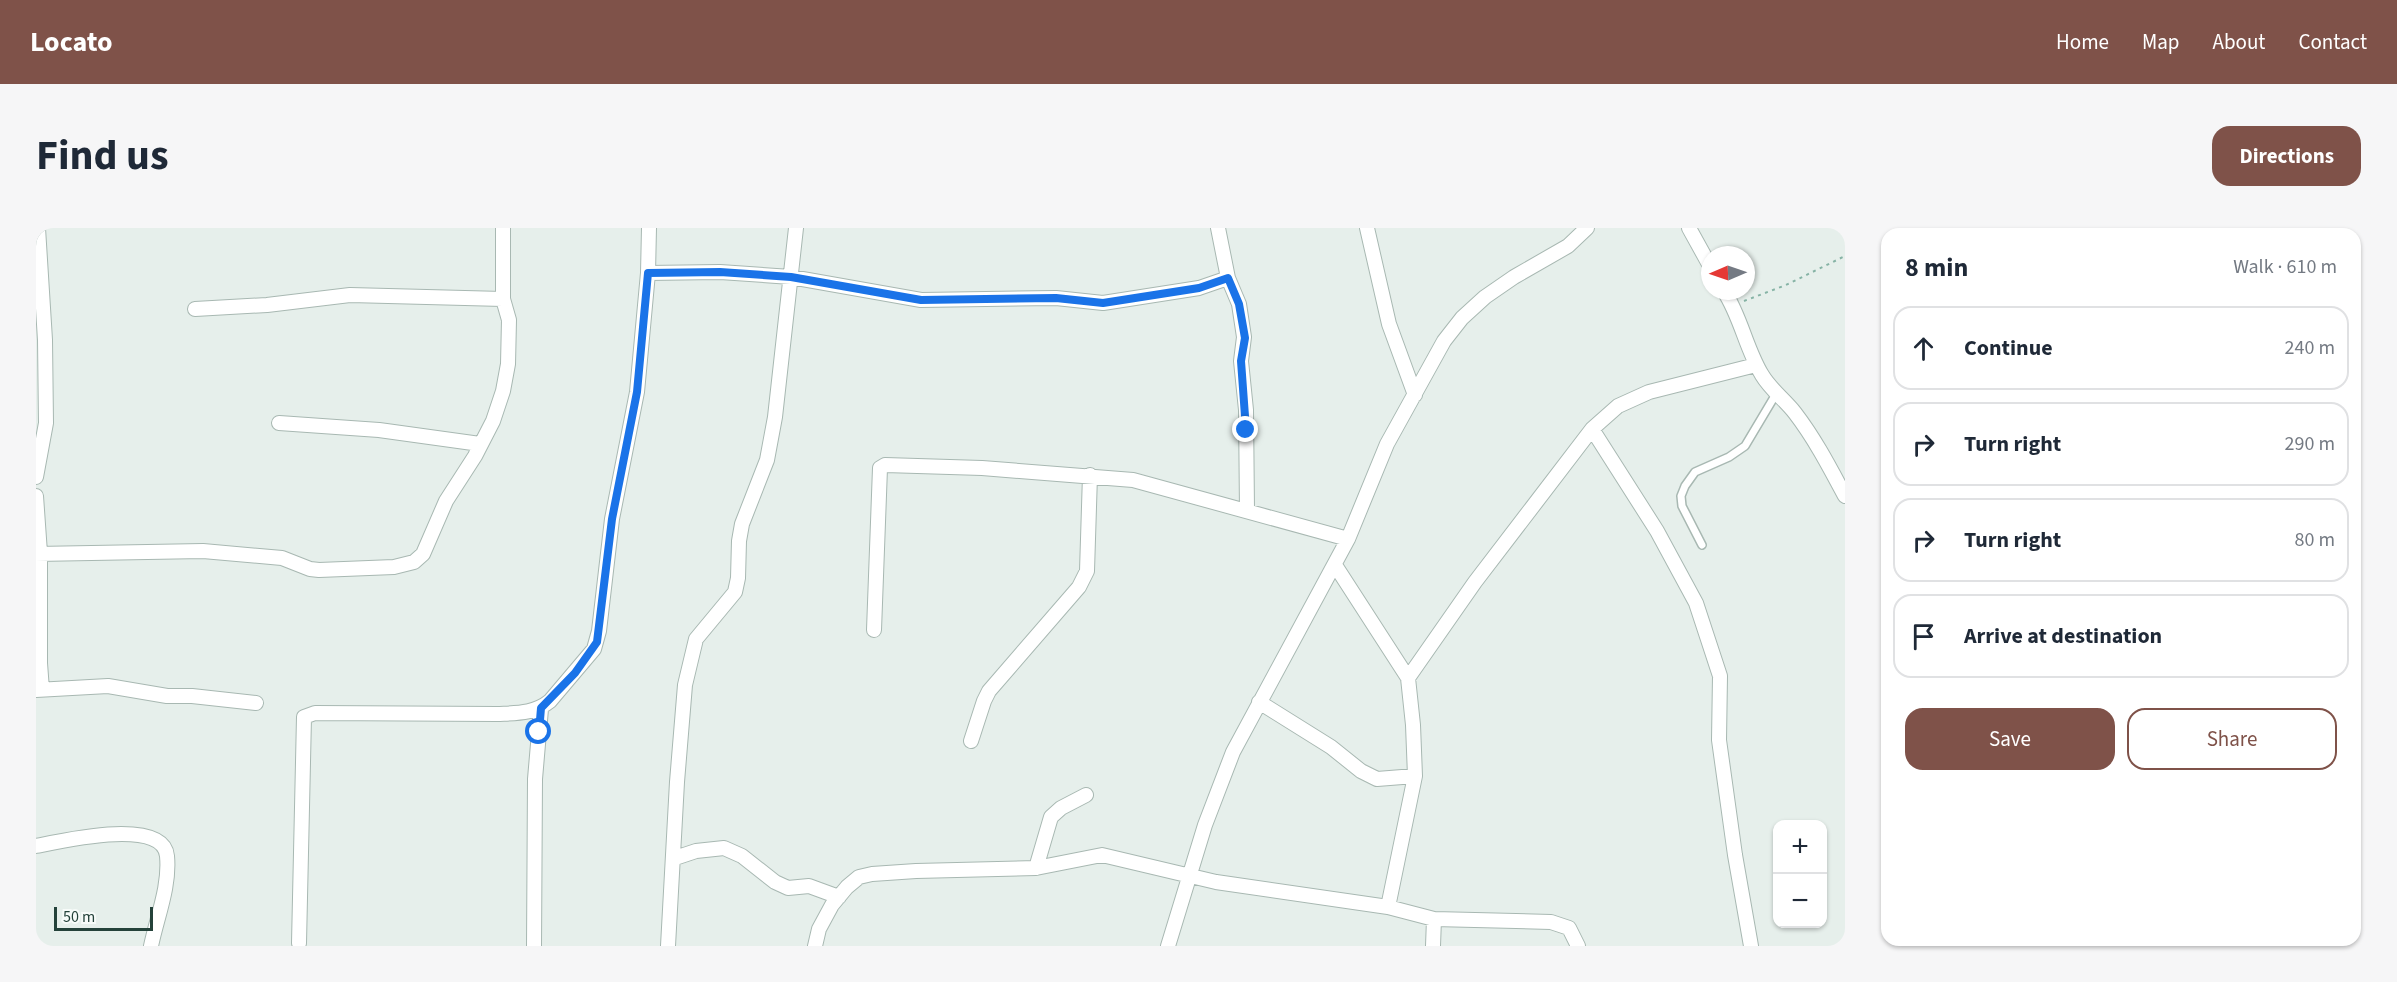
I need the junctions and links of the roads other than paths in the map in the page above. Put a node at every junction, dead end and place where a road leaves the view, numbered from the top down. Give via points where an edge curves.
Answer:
1 (38, 228) edge
2 (503, 228) edge
3 (649, 228) edge
4 (796, 228) edge
5 (1218, 228) edge
6 (1367, 228) edge
7 (1587, 228) edge
8 (1689, 228) edge
9 (1701, 250) edge
10 (648, 273) junction
11 (791, 277) junction
12 (1228, 278) junction
13 (503, 299) junction
14 (1730, 300) edge
15 (195, 309) dead end
16 (1756, 365) junction
17 (1776, 394) junction
18 (1415, 395) junction
19 (279, 423) dead end
20 (1592, 429) junction
21 (480, 444) junction
22 (1090, 475) junction
23 (36, 477) edge
24 (36, 496) edge
25 (1845, 496) edge
26 (1247, 510) junction
27 (1348, 539) junction
28 (1702, 545) dead end
29 (38, 553) edge
30 (1335, 565) junction
31 (874, 630) dead end
32 (1408, 678) junction
33 (39, 690) edge
34 (1258, 702) junction
35 (256, 703) dead end
36 (541, 708) junction
37 (971, 741) dead end
38 (1415, 776) junction
39 (1086, 795) dead end
40 (36, 846) edge
41 (675, 858) junction
42 (1036, 868) junction
43 (1189, 874) junction
44 (839, 897) junction
45 (1388, 908) junction
46 (1434, 919) junction
47 (1569, 928) junction
48 (299, 943) dead end
49 (151, 946) edge
50 (534, 946) edge
51 (668, 946) edge
52 (815, 946) edge
53 (1168, 946) edge
54 (1432, 946) edge
55 (1570, 946) edge
56 (1578, 946) edge
57 (1751, 946) edge

1 - 23 street via 46,423
2 - 13 street
3 - 10 street
4 - 11 street
5 - 12 street
6 - 18 street via 1389,324
7 - 18 street via 1569,246 1514,277 1462,318
8 - 9 street
10 - 11 street via 720,272
10 - 36 street via 637,392 614,508 597,642 575,673
11 - 12 street via 921,300 1056,298 1103,303 1199,288
11 - 41 street via 776,417 767,460 742,524 735,592 696,639 685,686
12 - 26 street via 1239,304 1245,338 1241,361
13 - 15 street via 350,295
13 - 21 street via 509,320 508,364 493,421
14 - 16 street
16 - 17 street
16 - 20 street via 1649,392 1618,406
17 - 25 street via 1794,411 1820,449
17 - 28 lane via 1745,446 1695,472 1684,486 1682,506
18 - 27 street via 1387,444
19 - 21 street via 379,430
20 - 32 street via 1475,582
20 - 57 street via 1657,531 1696,603 1720,676 1719,740
21 - 29 street via 446,501 423,554 405,565 319,570 282,558 203,551
22 - 26 street via 1145,482
22 - 31 street via 882,466
22 - 37 street via 1087,571 1079,587 989,691
24 - 29 street
26 - 27 street
27 - 30 street
29 - 33 street
30 - 32 street
30 - 34 street
32 - 38 street
33 - 35 street via 108,686 167,696
34 - 38 street via 1377,779
34 - 43 street via 1233,752
36 - 48 street via 525,713 315,713 304,717
36 - 50 street via 535,779
38 - 45 street
39 - 42 street via 1051,817
40 - 49 street via 65,838 131,834 160,842 167,854 167,882
41 - 44 street via 724,848 788,888 809,886
41 - 51 street
42 - 43 street via 1102,855
42 - 44 street via 872,873 859,877
43 - 45 street via 1216,882
43 - 53 street
44 - 52 street via 819,929
45 - 46 street
46 - 47 street via 1551,922
46 - 54 street
47 - 55 street
47 - 56 street

